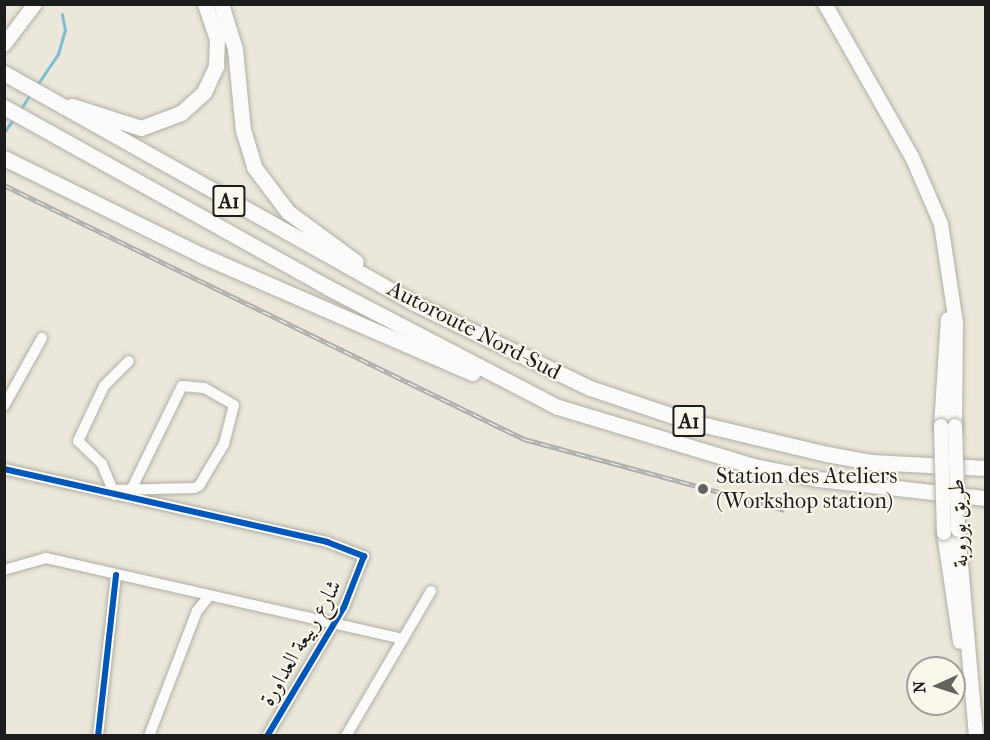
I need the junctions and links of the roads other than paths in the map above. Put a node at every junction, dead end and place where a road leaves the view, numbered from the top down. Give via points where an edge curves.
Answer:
1 (35, 4) edge
2 (205, 4) edge
3 (221, 4) edge
4 (825, 4) edge
5 (4, 45) edge
6 (4, 74) edge
7 (47, 97) junction
8 (4, 107) edge
9 (5, 158) edge
10 (412, 302) junction
11 (42, 338) dead end
12 (129, 361) dead end
13 (4, 405) edge
14 (558, 407) junction
15 (948, 426) junction
16 (986, 468) edge
17 (4, 469) edge
18 (131, 490) junction
19 (114, 493) junction
20 (981, 499) edge
21 (4, 570) edge
22 (116, 575) junction
23 (431, 591) dead end
24 (209, 596) junction
25 (333, 623) junction
26 (402, 639) junction
27 (966, 651) junction
28 (98, 735) edge
29 (149, 735) edge
30 (267, 735) edge
31 (346, 735) edge
32 (976, 735) edge

1 - 5 main road
2 - 7 highway via 218,39 216,66 204,92 173,118 151,128 131,127
3 - 10 highway via 235,49 248,151 265,184 300,222
4 - 15 main road, طريق بوروبة via 932,200 947,252 952,296
6 - 7 highway, Autoroute Nord-Sud / A1
7 - 10 highway, Autoroute Nord-Sud / A1
8 - 14 highway, Autoroute Nord-Sud / A1 via 337,293
9 - 14 highway via 211,260
10 - 16 highway, Autoroute Nord-Sud / A1 via 590,388 688,421 872,462
11 - 13 street
12 - 19 street via 104,386 78,441 102,464
14 - 20 highway, Autoroute Nord-Sud / A1 via 754,466
15 - 27 main road, طريق بوروبة, bridge
15 - 27 main road, طريق بوروبة, bridge via 944,533 953,617
17 - 19 street
18 - 18 street via 182,386 204,388 234,405 224,444 205,481 194,488
18 - 19 street
19 - 25 street, شارع ربيعة العداورة via 355,550 366,558
21 - 22 street via 38,558
22 - 24 street
22 - 28 street
23 - 26 street
24 - 25 street
24 - 29 street via 197,611
25 - 26 street
25 - 30 street, شارع ربيعة العداورة
26 - 31 street
27 - 32 main road

